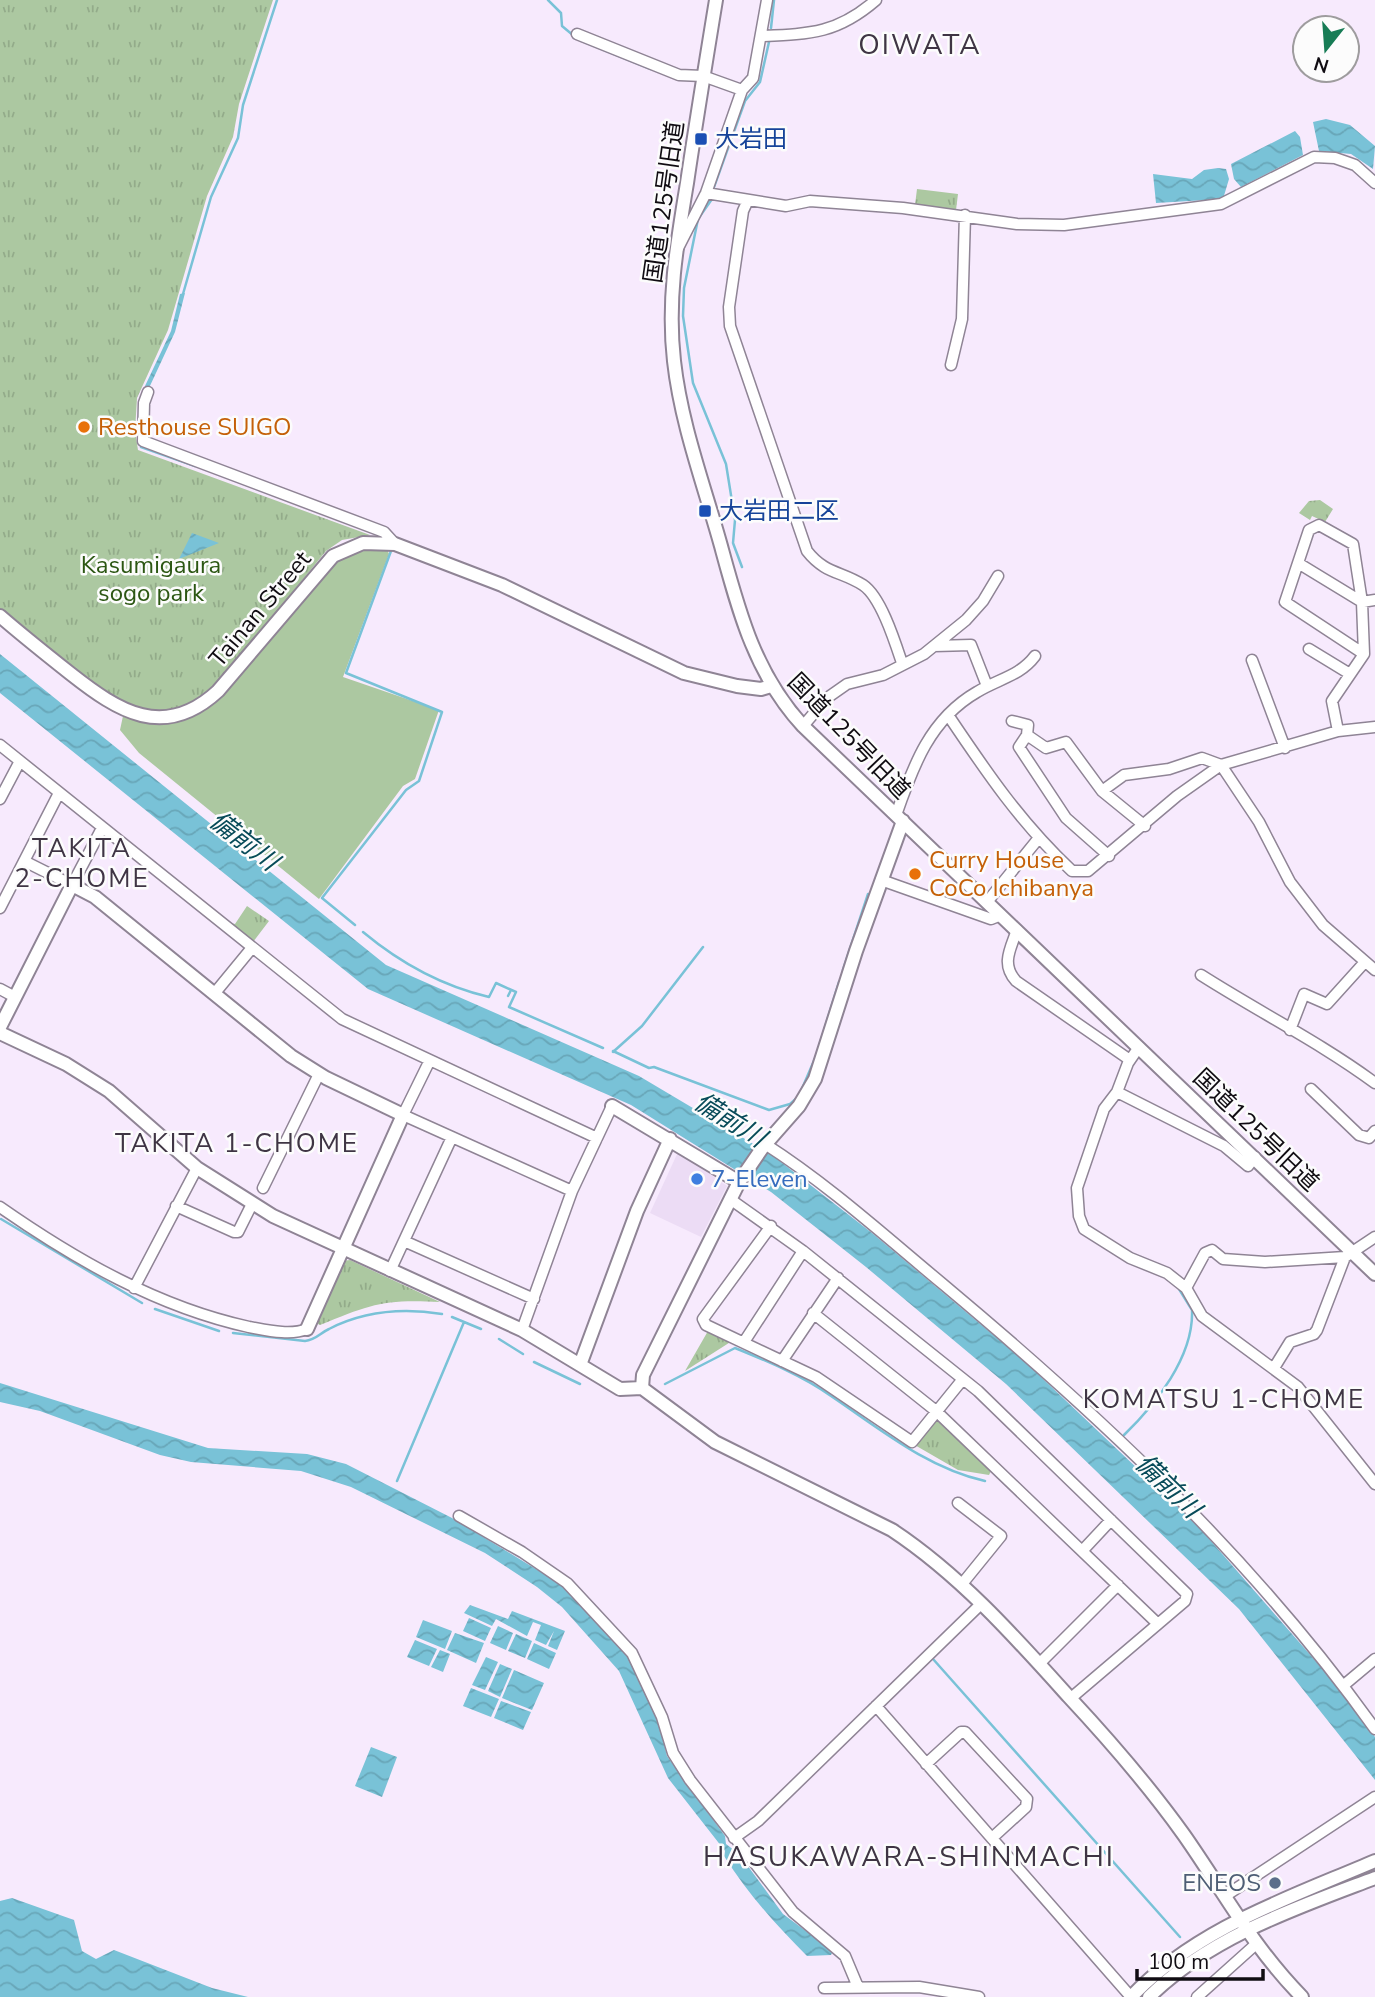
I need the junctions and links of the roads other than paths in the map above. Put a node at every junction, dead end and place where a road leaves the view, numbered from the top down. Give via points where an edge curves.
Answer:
1 (716, 0) edge
2 (767, 0) edge
3 (876, 0) edge
4 (577, 34) dead end
5 (762, 36) junction
6 (703, 76) junction
7 (742, 90) junction
8 (1375, 183) edge
9 (706, 193) junction
10 (748, 200) junction
11 (965, 215) junction
12 (675, 252) junction
13 (951, 365) dead end
14 (148, 392) dead end
15 (395, 544) junction
16 (1298, 563) junction
17 (998, 576) dead end
18 (1375, 600) edge
19 (1362, 602) junction
20 (0, 616) edge
21 (933, 646) junction
22 (1309, 649) dead end
23 (1364, 653) junction
24 (1035, 656) dead end
25 (1252, 660) dead end
26 (902, 663) junction
27 (1350, 674) junction
28 (771, 686) junction
29 (987, 686) junction
30 (948, 715) junction
31 (1012, 721) dead end
32 (803, 726) junction
33 (1375, 727) edge
34 (1338, 731) junction
35 (1027, 735) junction
36 (0, 745) edge
37 (1284, 748) junction
38 (20, 761) junction
39 (1221, 765) junction
40 (1102, 791) junction
41 (59, 793) junction
42 (0, 799) edge
43 (899, 818) junction
44 (1145, 825) junction
45 (102, 828) junction
46 (1038, 838) junction
47 (1110, 856) junction
48 (24, 861) junction
49 (881, 880) junction
50 (72, 885) junction
51 (987, 902) junction
52 (0, 908) edge
53 (1001, 915) junction
54 (1017, 930) junction
55 (251, 949) junction
56 (1364, 963) junction
57 (1375, 971) edge
58 (1201, 975) dead end
59 (0, 989) edge
60 (214, 993) junction
61 (15, 997) junction
62 (0, 1027) edge
63 (1290, 1030) junction
64 (0, 1032) edge
65 (1139, 1048) junction
66 (1130, 1059) junction
67 (429, 1062) junction
68 (319, 1074) junction
69 (1375, 1083) edge
70 (1311, 1088) dead end
71 (1117, 1092) junction
72 (612, 1106) joint
73 (403, 1115) junction
74 (1375, 1131) edge
75 (452, 1137) junction
76 (597, 1138) junction
77 (670, 1139) junction
78 (764, 1145) junction
79 (1255, 1157) junction
80 (197, 1168) junction
81 (741, 1180) junction
82 (262, 1188) dead end
83 (572, 1191) junction
84 (730, 1199) junction
85 (252, 1204) junction
86 (176, 1206) junction
87 (0, 1207) edge
88 (771, 1226) junction
89 (1375, 1237) edge
90 (404, 1241) junction
91 (343, 1248) junction
92 (803, 1251) junction
93 (1349, 1255) junction
94 (390, 1270) junction
95 (1375, 1274) edge
96 (838, 1278) junction
97 (134, 1288) junction
98 (1186, 1288) junction
99 (534, 1299) junction
100 (813, 1313) junction
101 (307, 1329) joint
102 (522, 1330) junction
103 (744, 1342) junction
104 (782, 1361) junction
105 (580, 1365) junction
106 (1274, 1368) junction
107 (964, 1379) junction
108 (642, 1388) junction
109 (936, 1411) junction
110 (1375, 1484) edge
111 (958, 1503) dead end
112 (459, 1516) dead end
113 (1111, 1520) junction
114 (1083, 1550) junction
115 (962, 1584) junction
116 (1118, 1586) junction
117 (981, 1604) junction
118 (1158, 1624) junction
119 (1375, 1658) edge
120 (1040, 1663) junction
121 (1344, 1685) junction
122 (1070, 1698) junction
123 (876, 1706) junction
124 (1375, 1729) edge
125 (926, 1764) junction
126 (1375, 1797) edge
127 (734, 1838) junction
128 (992, 1838) junction
129 (1375, 1861) edge
130 (1375, 1878) edge
131 (1225, 1896) junction
132 (1238, 1920) junction
133 (1246, 1931) junction
134 (1255, 1945) junction
135 (858, 1987) junction
136 (824, 1988) dead end
137 (979, 1997) edge
138 (1131, 1997) edge
139 (1149, 1997) edge
140 (1197, 1997) edge
141 (1302, 1997) edge

1 - 6 street, 国道125号旧道
2 - 5 street
3 - 5 street via 862,12 816,34
4 - 6 street via 679,75
5 - 7 street via 753,78
6 - 7 street
6 - 12 street, 国道125号旧道
7 - 9 street
8 - 11 street via 1355,165 1335,158 1314,158 1221,204 1064,225 1017,224
9 - 10 street
9 - 12 street
10 - 11 street
10 - 26 street via 729,307 738,355 807,551 830,572 866,587
11 - 13 street via 962,319
12 - 28 street, 国道125号旧道 via 670,316 682,406 747,636
14 - 15 street via 143,441 384,532
15 - 20 street, Tainan Street via 363,543 333,556 218,691 201,704 168,716 144,716 108,704
15 - 28 street, Tainan Street via 502,585 684,673 737,687
16 - 19 street
16 - 19 street via 1309,530 1319,526 1353,544
16 - 23 street via 1285,603
17 - 21 street via 983,601
18 - 19 street
19 - 23 street
21 - 26 street
21 - 29 street via 971,645
22 - 27 street
23 - 27 street
24 - 29 street via 1025,669
25 - 37 street
26 - 32 street via 883,675 848,684 827,698
27 - 34 street via 1332,701
28 - 32 street, 国道125号旧道
29 - 30 street via 959,702
30 - 43 street via 930,734 914,765
30 - 46 street via 1006,802
31 - 35 street via 1028,725
32 - 43 street, 国道125号旧道
33 - 34 street
34 - 37 street
35 - 40 street via 1045,748 1066,742
35 - 47 street via 1019,747 1066,818
36 - 38 street
37 - 39 street
38 - 41 street
38 - 42 street
39 - 40 street via 1202,758 1169,769 1124,775
39 - 44 street
39 - 56 street via 1259,822 1290,882 1323,925
40 - 44 street
41 - 45 street
41 - 48 street
43 - 49 street
43 - 51 street, 国道125号旧道
44 - 47 street
45 - 50 street
45 - 55 street
46 - 47 street via 1072,871 1088,871
46 - 51 street
48 - 50 street
48 - 52 street
49 - 53 street via 991,919
49 - 78 street via 815,1079 799,1106
50 - 60 street via 95,897
50 - 61 street
51 - 53 street, 国道125号旧道
53 - 54 street, 国道125号旧道
54 - 65 street, 国道125号旧道
54 - 66 street via 1006,963 1008,972
55 - 60 street
55 - 67 street via 342,1019
56 - 57 street
56 - 63 street via 1327,1004 1304,993
58 - 63 street
59 - 61 street
60 - 68 street
61 - 62 street
63 - 69 street
64 - 80 street via 110,1091
65 - 66 street
65 - 79 street, 国道125号旧道
66 - 71 street
67 - 73 street
67 - 76 street
68 - 73 street
68 - 82 street
70 - 74 street via 1359,1135 1369,1138
71 - 79 street via 1224,1146 1248,1166
71 - 98 street via 1104,1110 1077,1188 1084,1229
72 - 76 street
72 - 77 street
73 - 75 street
73 - 91 street
75 - 83 street
75 - 90 street
76 - 83 street
77 - 81 street
77 - 105 street via 637,1211
78 - 81 street
78 - 121 street via 877,1229 1114,1435 1220,1541
79 - 93 street, 国道125号旧道
80 - 85 street
80 - 86 street
81 - 84 street
83 - 99 street
84 - 88 street
84 - 108 street via 643,1375
85 - 86 street via 238,1232
85 - 91 street
86 - 97 street
87 - 97 street
88 - 92 street
88 - 103 street via 703,1319 706,1325
89 - 93 street
90 - 94 street
90 - 99 street
91 - 94 street
91 - 101 street
92 - 96 street
92 - 103 street
93 - 95 street, 国道125号旧道
93 - 98 street via 1265,1262 1223,1259 1212,1250 1205,1253
93 - 106 street via 1317,1330 1290,1342
94 - 102 street
96 - 100 street
96 - 107 street
97 - 101 street via 229,1322 280,1332
98 - 106 street via 1202,1316
99 - 102 street
100 - 104 street
100 - 109 street
102 - 105 street
103 - 104 street
104 - 109 street via 816,1377 912,1442
105 - 108 street via 620,1389
106 - 110 street via 1298,1387
107 - 109 street
107 - 113 street
108 - 115 street via 715,1442 892,1530
109 - 114 street
111 - 115 street via 1001,1536
112 - 127 street via 566,1583 632,1653 673,1753
113 - 114 street
113 - 118 street via 1187,1594
114 - 116 street
115 - 117 street
116 - 118 street
116 - 120 street
117 - 120 street
117 - 123 street
118 - 122 street
119 - 121 street
120 - 122 street
121 - 124 street
122 - 131 street via 1145,1783
123 - 125 street
123 - 127 street via 758,1821
125 - 128 street
125 - 128 street via 965,1732 1027,1799 1026,1808
126 - 131 street
127 - 135 street via 793,1912 845,1956
128 - 138 street
129 - 132 street
130 - 133 street
131 - 132 street
132 - 133 street
132 - 138 street via 1184,1951
133 - 134 street
133 - 139 street via 1193,1960
134 - 140 street
134 - 141 street
135 - 136 street
135 - 137 street via 919,1987

